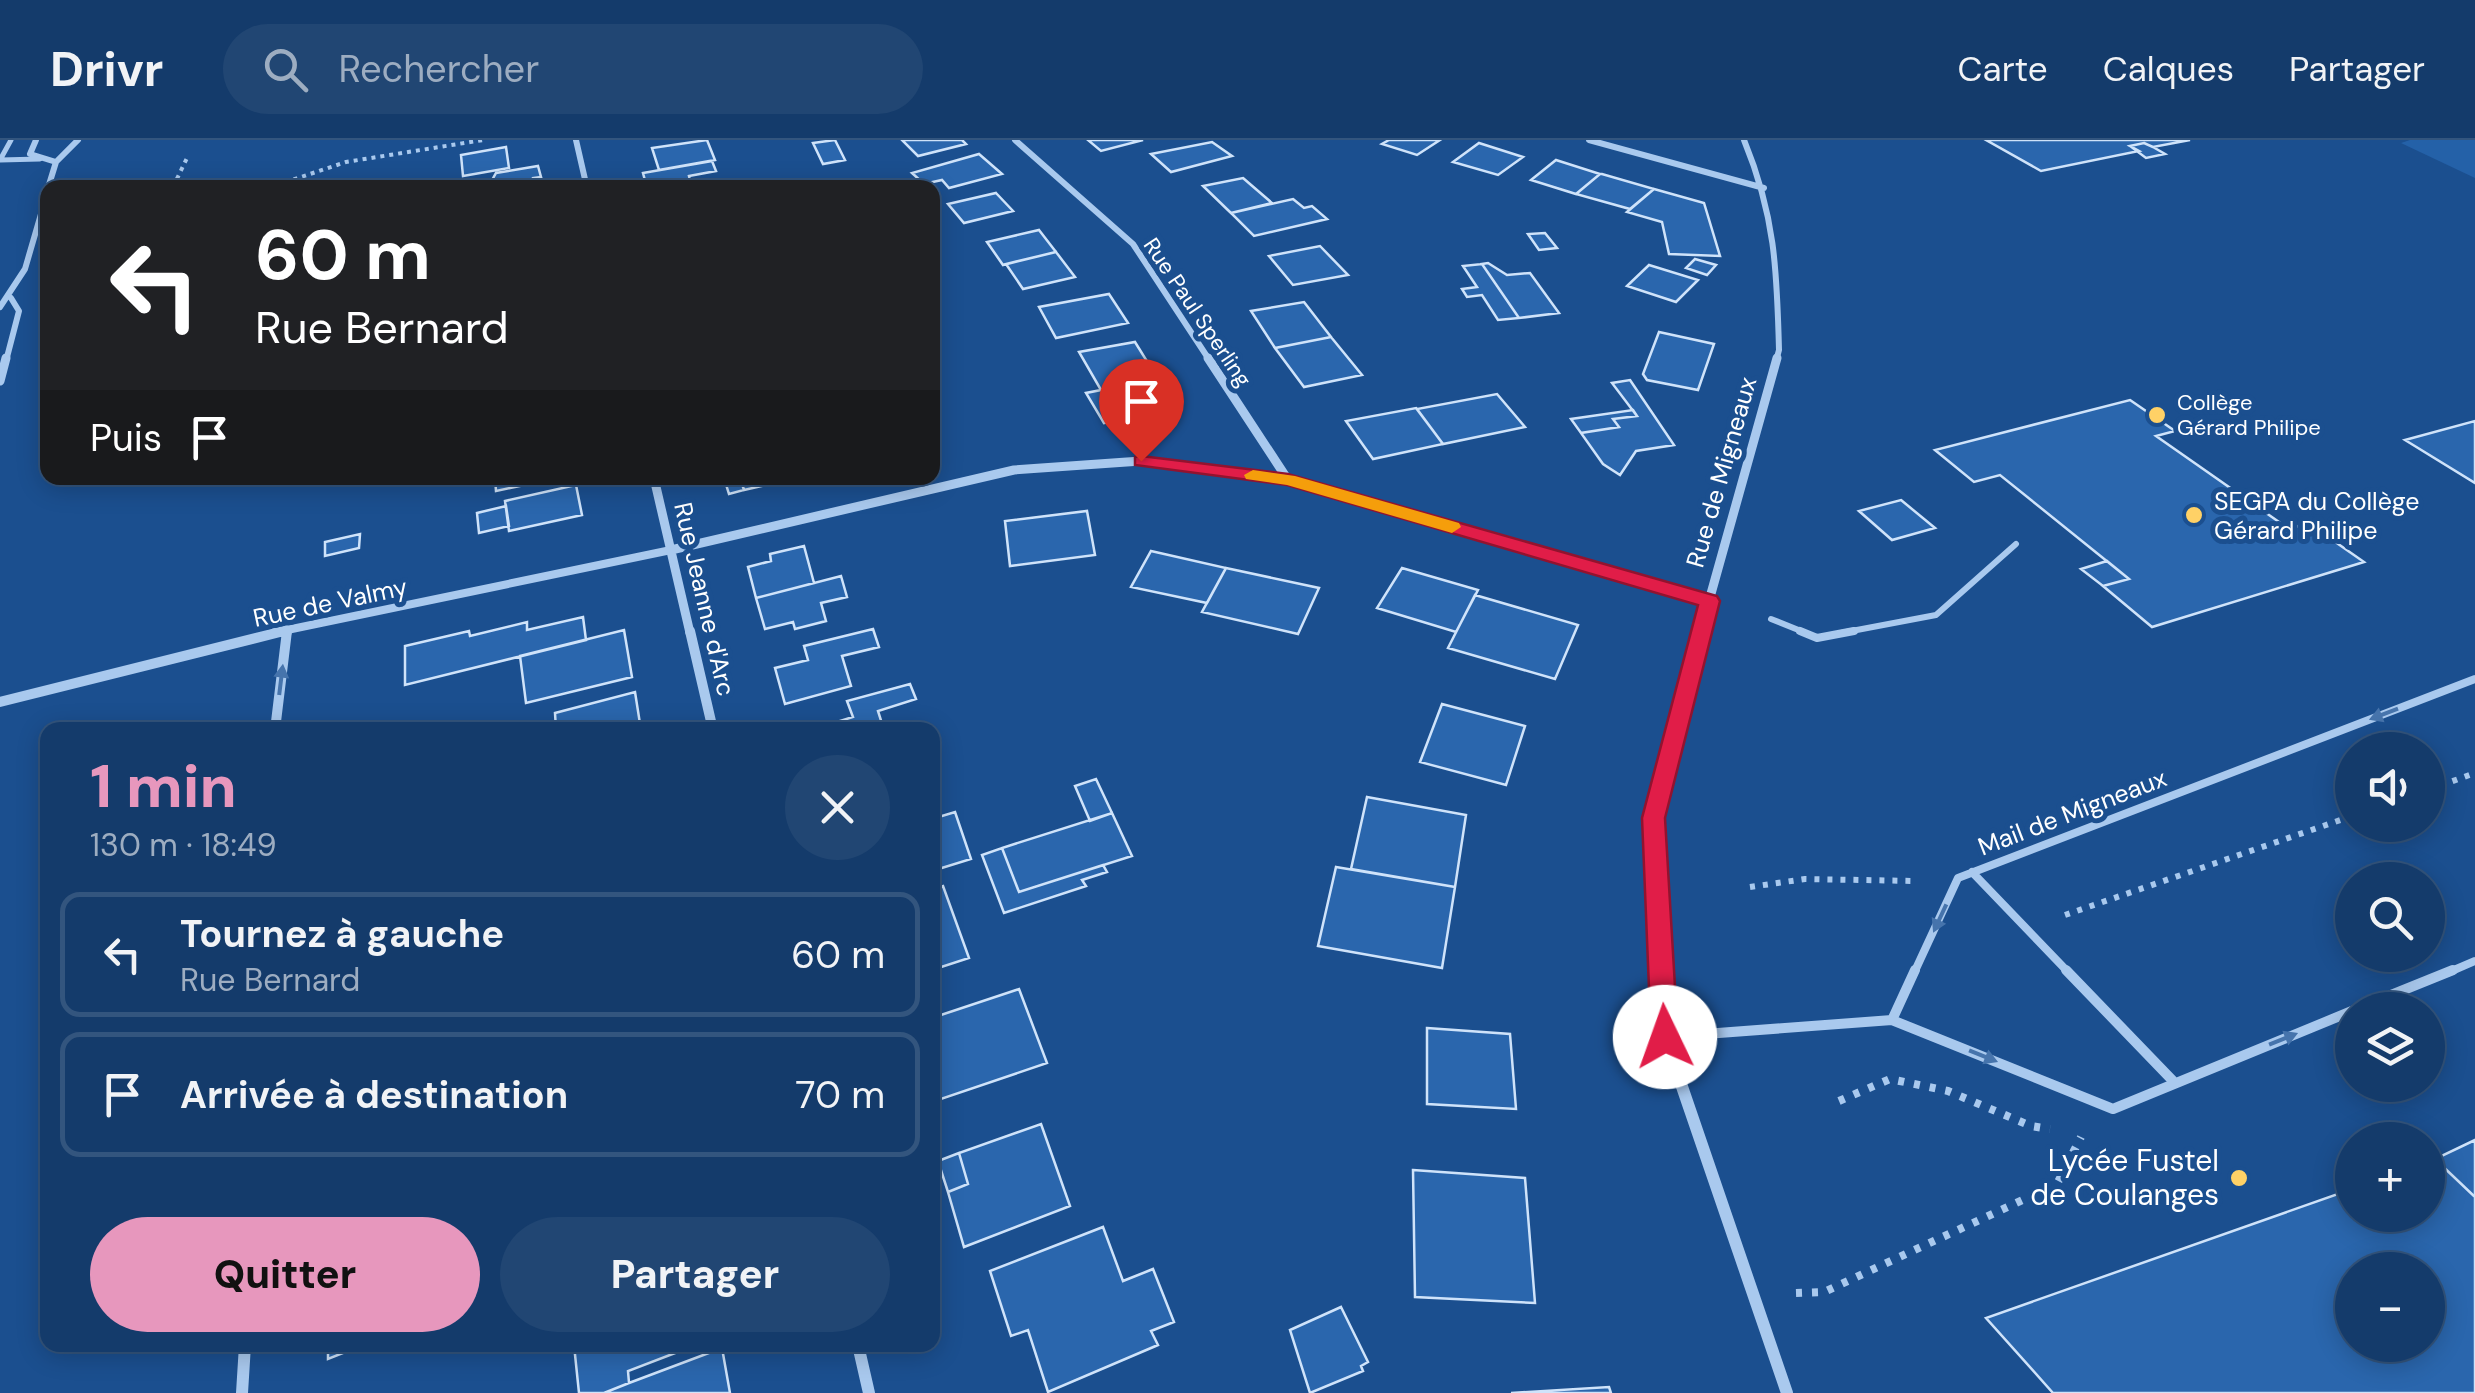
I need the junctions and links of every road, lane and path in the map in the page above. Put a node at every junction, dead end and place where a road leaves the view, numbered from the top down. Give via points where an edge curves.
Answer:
1 (10, 140) edge
2 (36, 140) edge
3 (78, 140) edge
4 (482, 140) edge
5 (576, 140) edge
6 (1015, 140) edge
7 (1589, 140) edge
8 (1744, 140) edge
9 (44, 158) junction
10 (186, 158) dead end
11 (0, 160) edge
12 (56, 162) junction
13 (50, 180) edge
14 (176, 180) edge
15 (284, 180) edge
16 (585, 180) edge
17 (1764, 188) junction
18 (40, 212) edge
19 (11, 298) junction
20 (0, 304) edge
21 (0, 381) edge
22 (1288, 480) junction
23 (656, 485) edge
24 (2016, 544) dead end
25 (671, 550) junction
26 (1710, 601) junction
27 (1771, 619) dead end
28 (287, 630) junction
29 (2475, 680) edge
30 (0, 702) edge
31 (276, 722) edge
32 (711, 722) edge
33 (2475, 773) edge
34 (2445, 784) edge
35 (2335, 822) edge
36 (1972, 872) junction
37 (1958, 878) junction
38 (1750, 887) dead end
39 (2026, 928) junction
40 (2475, 961) edge
41 (2398, 992) edge
42 (2335, 1017) edge
43 (1892, 1020) junction
44 (1665, 1037) junction
45 (2175, 1083) junction
46 (1839, 1101) dead end
47 (2113, 1109) junction
48 (2082, 1135) junction
49 (1755, 1295) junction
50 (244, 1352) edge
51 (860, 1352) edge
52 (242, 1393) edge
53 (869, 1393) edge
54 (1787, 1393) edge

1 - 11 lane
2 - 9 street via 30,154
3 - 12 street
4 - 15 path
5 - 16 street
6 - 22 street, Rue Paul Sperling via 1133,244
7 - 17 street
8 - 17 street, Rue de Migneaux
9 - 11 lane
9 - 12 street
10 - 14 path
12 - 13 street
17 - 26 street, Rue de Migneaux via 1776,254 1779,350
18 - 19 street
19 - 20 street
19 - 21 street via 19,311
22 - 25 street via 1141,461 1032,468
22 - 26 street
23 - 25 street, Rue Jeanne d'Arc
24 - 27 lane via 1936,616 1818,638
25 - 28 street, Rue de Valmy
25 - 32 street, Rue Jeanne d'Arc
26 - 44 street, Rue de Migneaux via 1654,818
28 - 30 street, Rue de Valmy
31 -> 28 street
29 -> 36 lane, Mail de Migneaux
33 - 34 path
35 - 39 path
36 - 37 lane, Mail de Migneaux
36 - 39 lane
37 - 38 path via 1805,879
37 -> 43 lane, Mail de Migneaux
39 - 45 lane
40 - 41 lane
45 -> 42 lane
43 - 44 lane
43 -> 47 lane
44 - 49 street, Rue de Migneaux
45 - 47 lane
46 - 48 path via 1890,1079 1948,1090 2031,1126
47 - 48 path
48 - 49 path via 2057,1184 1824,1292
49 - 54 street, Rue de Migneaux
50 - 52 street
51 - 53 street

